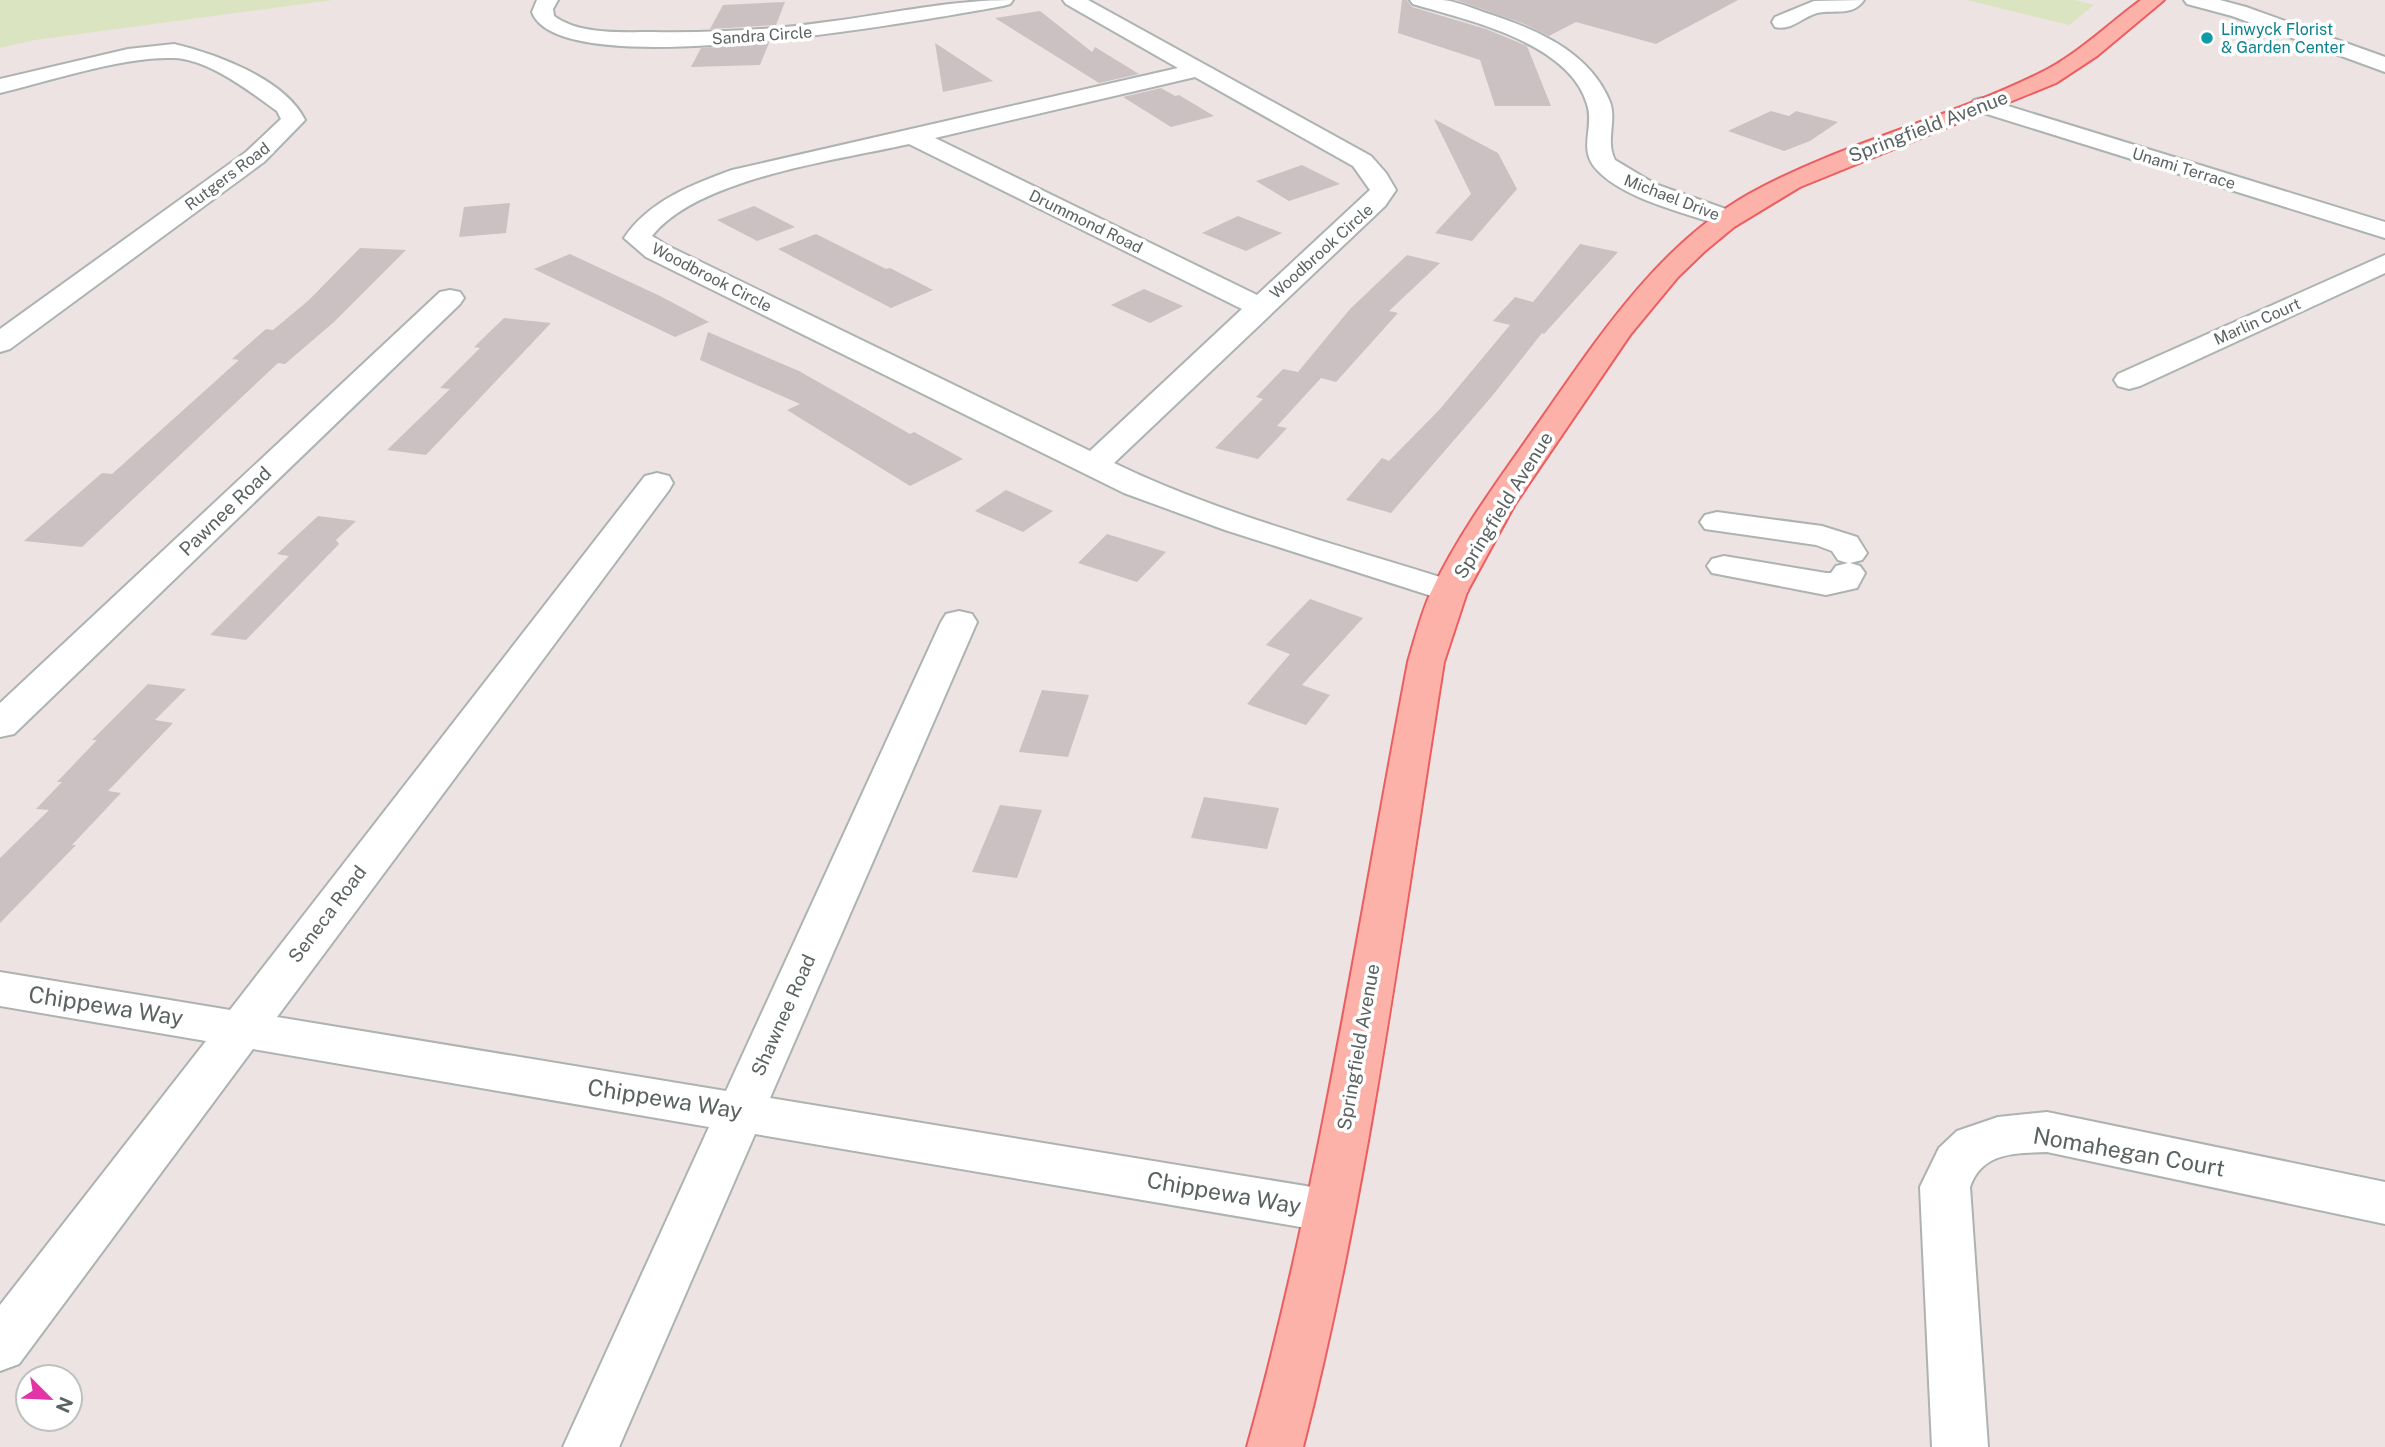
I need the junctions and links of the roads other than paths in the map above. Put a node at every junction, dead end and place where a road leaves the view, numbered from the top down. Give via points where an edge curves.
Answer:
1 (548, 0) edge
2 (1003, 0) edge
3 (1073, 0) edge
4 (1420, 0) edge
5 (1854, 0) edge
6 (2154, 0) edge
7 (2194, 0) edge
8 (2233, 6) edge
9 (1783, 22) dead end
10 (2385, 65) edge
11 (1198, 70) junction
12 (0, 86) edge
13 (1982, 105) junction
14 (912, 136) junction
15 (1728, 219) junction
16 (2385, 230) edge
17 (2385, 263) edge
18 (450, 298) dead end
19 (1260, 307) junction
20 (0, 343) edge
21 (2129, 380) dead end
22 (1094, 465) junction
23 (657, 482) dead end
24 (1717, 522) dead end
25 (1724, 566) dead end
26 (1450, 591) junction
27 (959, 622) dead end
28 (0, 725) edge
29 (0, 989) edge
30 (240, 1029) junction
31 (740, 1111) junction
32 (2385, 1203) edge
33 (1330, 1210) junction
34 (0, 1347) edge
35 (1294, 1376) junction
36 (591, 1447) edge
37 (1247, 1447) edge
38 (1275, 1447) edge
39 (1960, 1447) edge

1 - 2 street, Sandra Circle via 542,15 566,30 682,40 815,32
3 - 11 street, Woodbrook Circle
4 - 15 street, Michael Drive via 1478,16 1558,53 1594,90 1600,110 1597,152 1605,164 1623,179
5 - 9 street via 1841,7 1814,7
6 - 13 main road, Springfield Avenue via 2049,77
7 - 8 street
8 - 10 street
11 - 14 street, Woodbrook Circle
11 - 19 street, Woodbrook Circle via 1362,162 1383,190
12 - 20 street, Rutgers Road via 128,56 174,51 232,70 288,107 293,120 255,157
13 - 15 main road, Springfield Avenue via 1830,164
13 - 16 street, Unami Terrace
14 - 19 street, Drummond Road
14 - 22 street, Woodbrook Circle via 741,175 710,187 643,227 637,238
15 - 26 main road, Springfield Avenue via 1694,245 1648,294 1499,504
17 - 21 street, Marlin Court
18 - 28 street, Pawnee Road
19 - 22 street, Woodbrook Circle
22 - 26 street, Woodbrook Circle via 1136,486 1237,523
23 - 30 street, Seneca Road
24 - 25 street via 1822,536 1845,544 1849,563 1845,581 1826,584
26 - 33 main road, Springfield Avenue via 1426,662
27 - 31 street, Shawnee Road
29 - 30 street, Chippewa Way
30 - 31 street, Chippewa Way
30 - 34 street, Seneca Road
31 - 33 street, Chippewa Way
31 - 36 street, Shawnee Road
32 - 39 street, Nomahegan Court via 2047,1132 2010,1133 1979,1143 1957,1161 1945,1187
33 - 35 main road, Springfield Avenue
35 - 37 street
35 - 38 main road, Springfield Avenue

